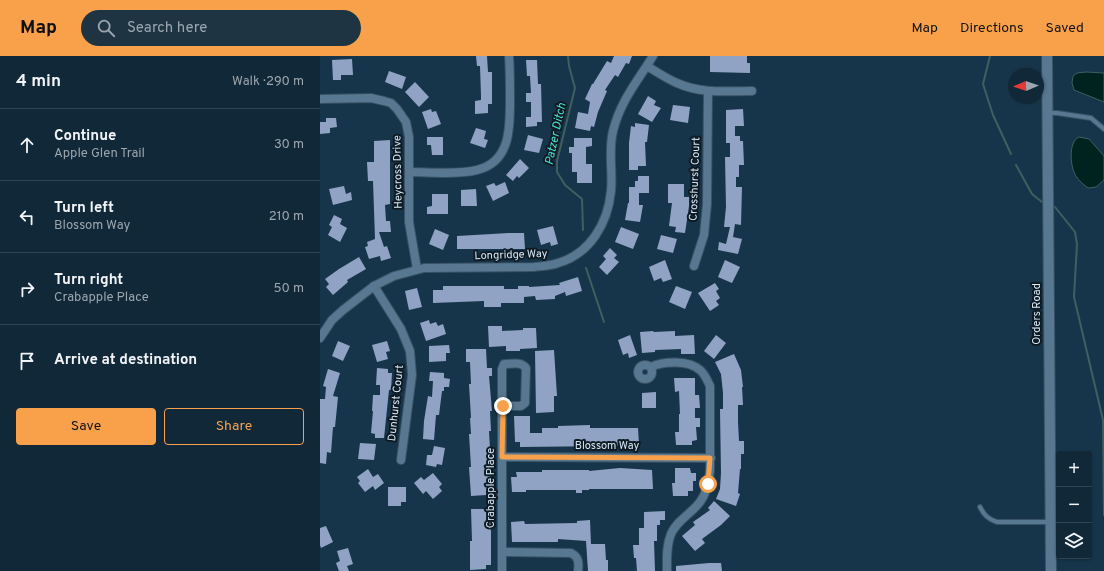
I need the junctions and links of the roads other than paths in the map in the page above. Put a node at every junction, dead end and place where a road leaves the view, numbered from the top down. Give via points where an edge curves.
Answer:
1 (509, 56) edge
2 (653, 56) edge
3 (1047, 56) edge
4 (647, 66) junction
5 (708, 91) junction
6 (752, 91) dead end
7 (320, 99) edge
8 (1047, 113) junction
9 (1104, 129) edge
10 (409, 172) junction
11 (694, 266) dead end
12 (417, 269) junction
13 (374, 286) junction
14 (320, 338) edge
15 (651, 367) dead end
16 (503, 406) junction
17 (502, 457) junction
18 (710, 458) junction
19 (401, 460) dead end
20 (980, 507) dead end
21 (1050, 522) junction
22 (502, 552) junction
23 (502, 571) edge
24 (578, 571) edge
25 (667, 571) edge
26 (1051, 571) edge

1 - 10 street via 510,124 505,147 499,157 479,170 467,172
2 - 4 street, Longridge Way
3 - 8 street, Orders Road
4 - 5 street via 677,83
4 - 12 street, Longridge Way via 626,96 616,117 610,148 611,191 608,211 601,229 588,245 572,257 547,266
5 - 6 street
5 - 11 street, Crosshurst Court via 707,204 704,235
7 - 10 street, Heycross Drive via 377,99 391,103 406,122 409,137
8 - 9 lane via 1091,118
8 - 21 street, Orders Road
10 - 12 street, Heycross Drive via 409,222
12 - 13 street, Longridge Way
13 - 14 street, Longridge Way via 332,320
13 - 19 street, Dunhurst Court via 401,329 410,351 412,375
15 - 18 street via 657,364 682,364 700,370 705,376 710,386
16 - 16 street, Crabapple Place via 502,369 504,364 519,363 526,368 525,403 520,406
16 - 17 street, Crabapple Place
17 - 18 street, Blossom Way
17 - 22 street, Crabapple Place
18 - 25 street via 709,479 704,496 671,533 668,542
20 - 21 lane via 984,515 997,522
21 - 26 street, Orders Road
22 - 23 street, Crabapple Place
22 - 24 street via 571,553 577,558

